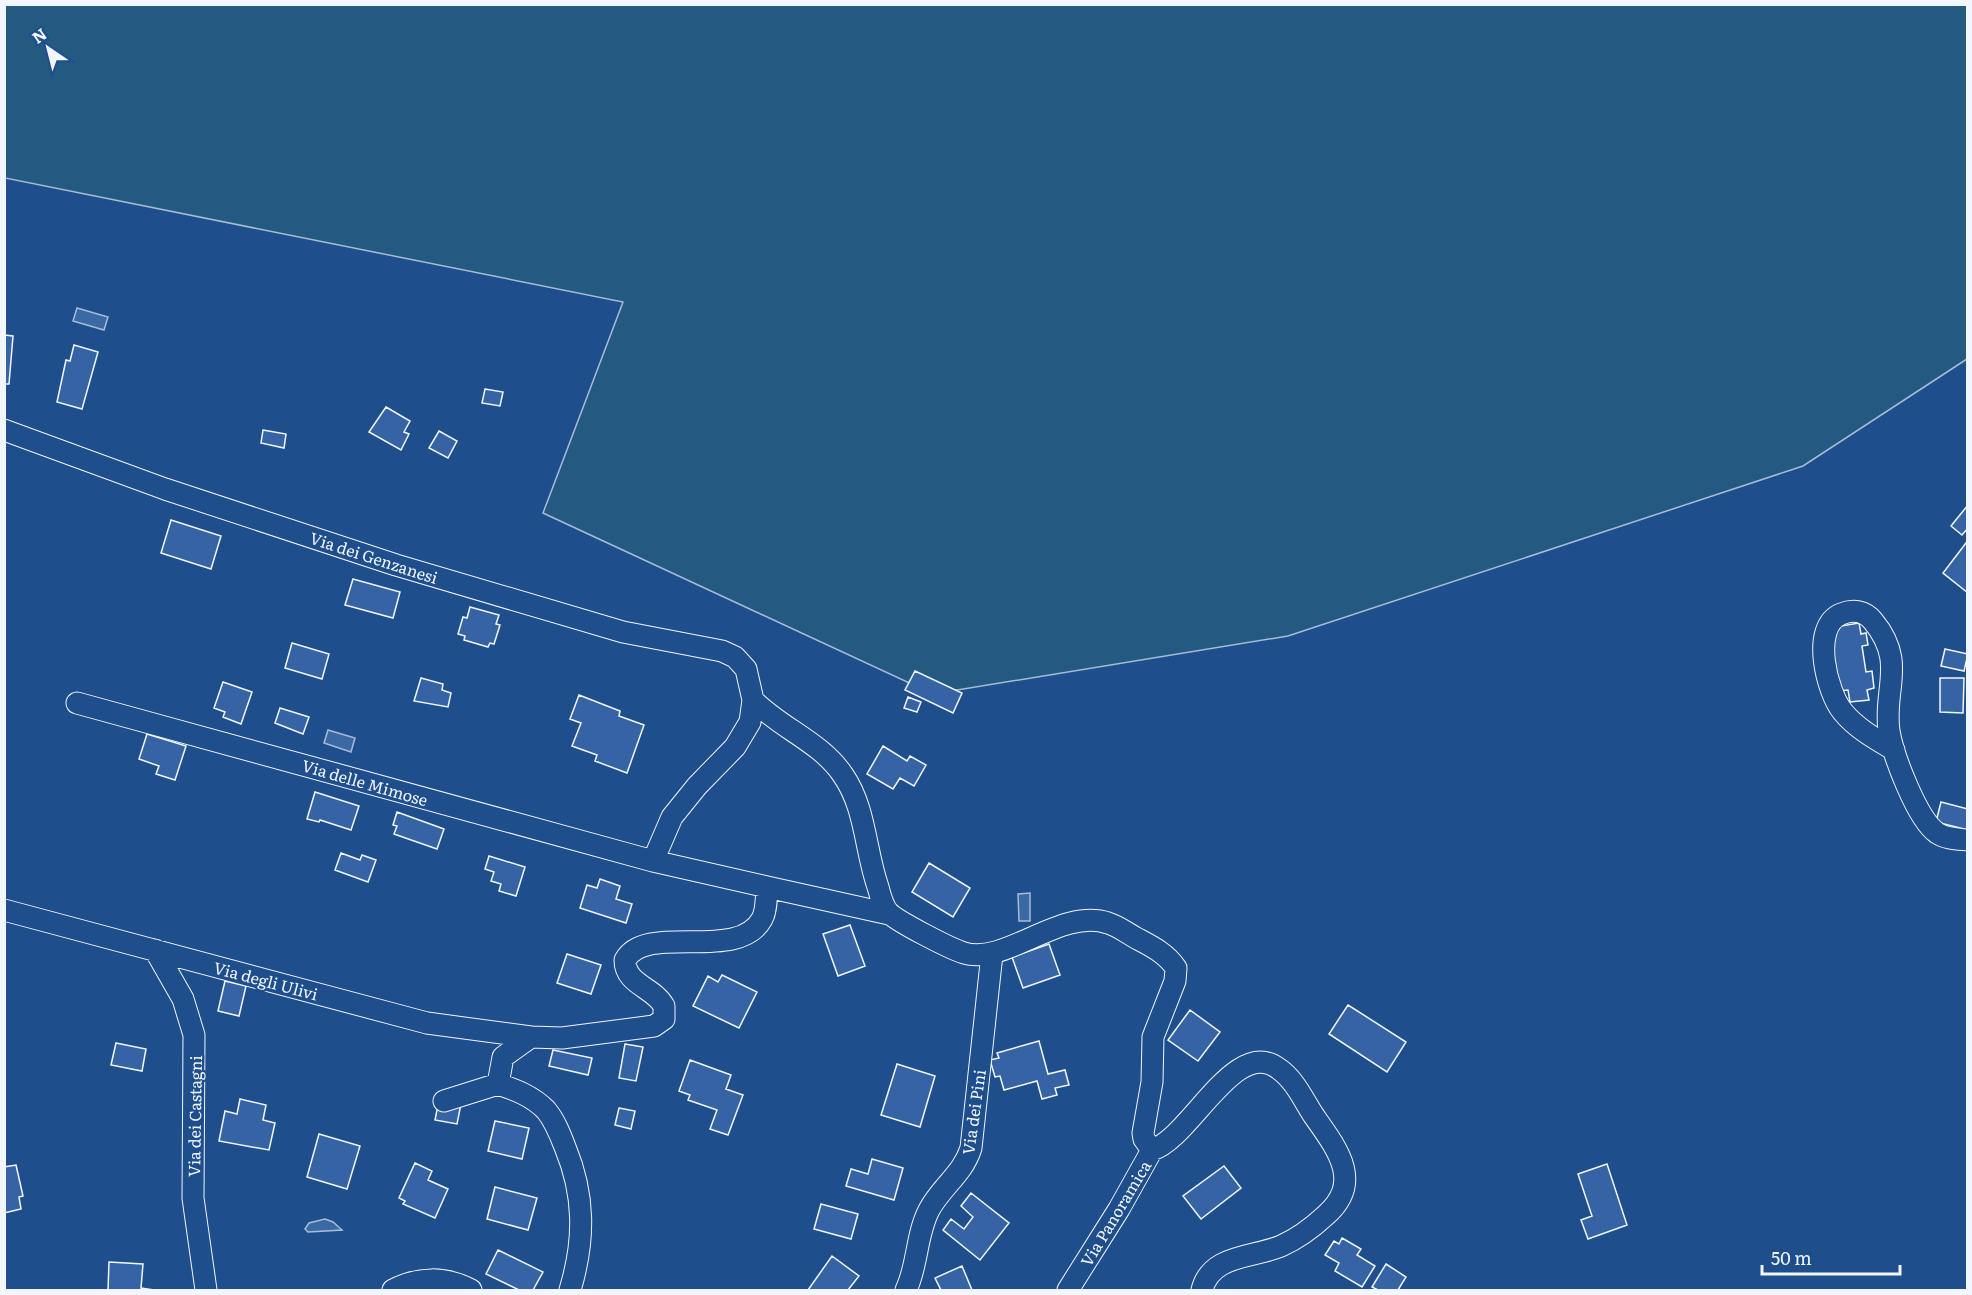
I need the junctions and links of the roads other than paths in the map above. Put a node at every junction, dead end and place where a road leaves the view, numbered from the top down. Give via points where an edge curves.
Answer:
1 (4, 430) edge
2 (753, 700) junction
3 (77, 703) dead end
4 (1894, 750) junction
5 (1968, 840) edge
6 (653, 861) junction
7 (767, 887) junction
8 (4, 910) edge
9 (889, 914) junction
10 (155, 950) junction
11 (992, 954) junction
12 (531, 1037) junction
13 (498, 1084) junction
14 (444, 1101) dead end
15 (1152, 1150) junction
16 (206, 1290) edge
17 (393, 1290) edge
18 (471, 1290) edge
19 (570, 1290) edge
20 (906, 1290) edge
21 (1068, 1290) edge
22 (1202, 1290) edge

1 - 2 street, Via dei Genzanesi via 165,489 396,565 623,632 729,653 746,669
2 - 6 street via 750,722 741,740 672,817
2 - 9 street via 782,726 818,748 845,777 858,805 873,875
3 - 6 street, Via delle Mimose
4 - 4 street via 1889,725 1893,669 1886,641 1863,613 1842,614 1829,622 1823,635 1832,694 1853,722
4 - 5 street via 1925,821 1941,835
6 - 7 street, Via delle Mimose
7 - 9 street, Via Panoramica
7 - 12 street, Via degli Ulivi via 762,920 747,933 722,940 641,946 628,955 627,972 664,1006 664,1019 659,1024 562,1038
8 - 10 street, Via degli Ulivi
9 - 11 street, Via Panoramica via 953,949 970,955
10 - 12 street, Via degli Ulivi via 427,1023
10 - 16 street, Via dei Castagni via 179,991 194,1035 193,1198
11 - 15 street, Via Panoramica via 1064,925 1098,921 1114,926 1172,962 1177,977 1153,1037 1152,1082 1143,1125 1144,1139
11 - 20 street, Via dei Pini via 971,1149 963,1168 928,1211
12 - 13 street via 503,1057
13 - 14 street
13 - 19 street via 527,1095 546,1110 571,1163 582,1224
15 - 21 street, Via Panoramica
15 - 22 street via 1171,1141 1230,1076 1258,1061 1278,1067 1292,1082 1343,1166 1345,1191 1336,1206 1319,1221 1281,1246 1218,1267 1208,1275
17 - 18 street via 430,1279

